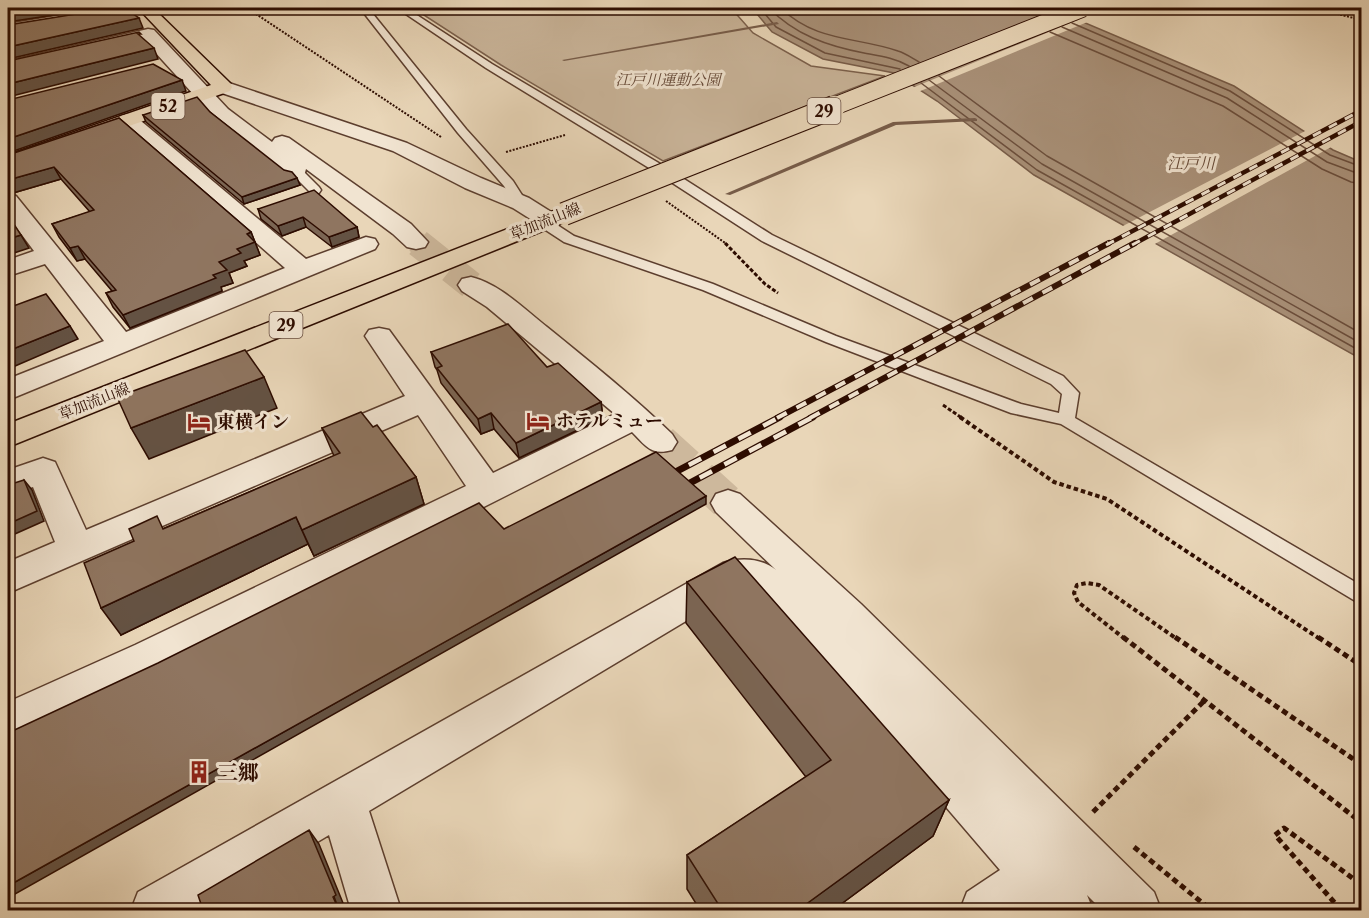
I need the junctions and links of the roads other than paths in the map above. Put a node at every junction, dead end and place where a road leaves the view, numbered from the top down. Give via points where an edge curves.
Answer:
1 (129, 8) edge
2 (145, 8) edge
3 (364, 8) edge
4 (401, 8) edge
5 (1090, 9) edge
6 (8, 29) edge
7 (174, 63) junction
8 (8, 66) edge
9 (153, 69) edge
10 (215, 90) junction
11 (128, 120) junction
12 (8, 162) edge
13 (296, 171) joint
14 (315, 190) joint
15 (293, 198) edge
16 (8, 201) edge
17 (520, 203) junction
18 (261, 209) edge
19 (238, 217) junction
20 (552, 219) junction
21 (416, 242) tunnel mouth
22 (366, 244) dead end
23 (49, 254) junction
24 (8, 268) edge
25 (303, 270) junction
26 (471, 285) tunnel mouth
27 (379, 336) dead end
28 (122, 344) junction
29 (8, 390) edge
30 (424, 400) junction
31 (635, 417) junction
32 (1066, 420) junction
33 (8, 436) edge
34 (661, 442) tunnel mouth
35 (8, 483) edge
36 (486, 489) junction
37 (728, 502) tunnel mouth
38 (76, 549) junction
39 (8, 578) edge
40 (1362, 597) edge
41 (8, 723) edge
42 (343, 803) junction
43 (1036, 874) junction
44 (156, 910) edge
45 (376, 910) edge
46 (985, 910) edge
47 (1068, 910) edge
48 (1136, 910) edge

1 - 6 street
2 - 10 main road
3 - 17 lane via 509,184
4 - 32 lane via 767,238 1057,380 1071,393
5 - 20 main road, 草加流山線 / 29, bridge
7 - 8 street via 148,34
7 - 9 street
7 - 10 street
10 - 11 main road, 52
10 - 13 street via 221,113
10 - 17 street via 400,147
10 - 21 street
11 - 12 main road, 52
11 - 19 street
13 - 14 lane
14 - 15 street
16 - 23 street
17 - 20 street
18 - 19 street
19 - 25 street
20 - 32 lane via 570,240 708,287 831,339 1017,409
20 - 33 main road, 草加流山線 / 29
22 - 25 street
23 - 24 street
23 - 28 street
25 - 28 street
26 - 31 street via 497,301
27 - 30 street
28 - 29 street
30 - 36 street
30 - 38 street
31 - 34 street
31 - 36 street
32 - 40 lane
35 - 38 street via 43,470
36 - 41 street
37 - 48 street via 848,615
38 - 39 street
42 - 43 street via 736,573 757,576 828,641
42 - 44 street
42 - 45 street
43 - 46 street
43 - 47 street

